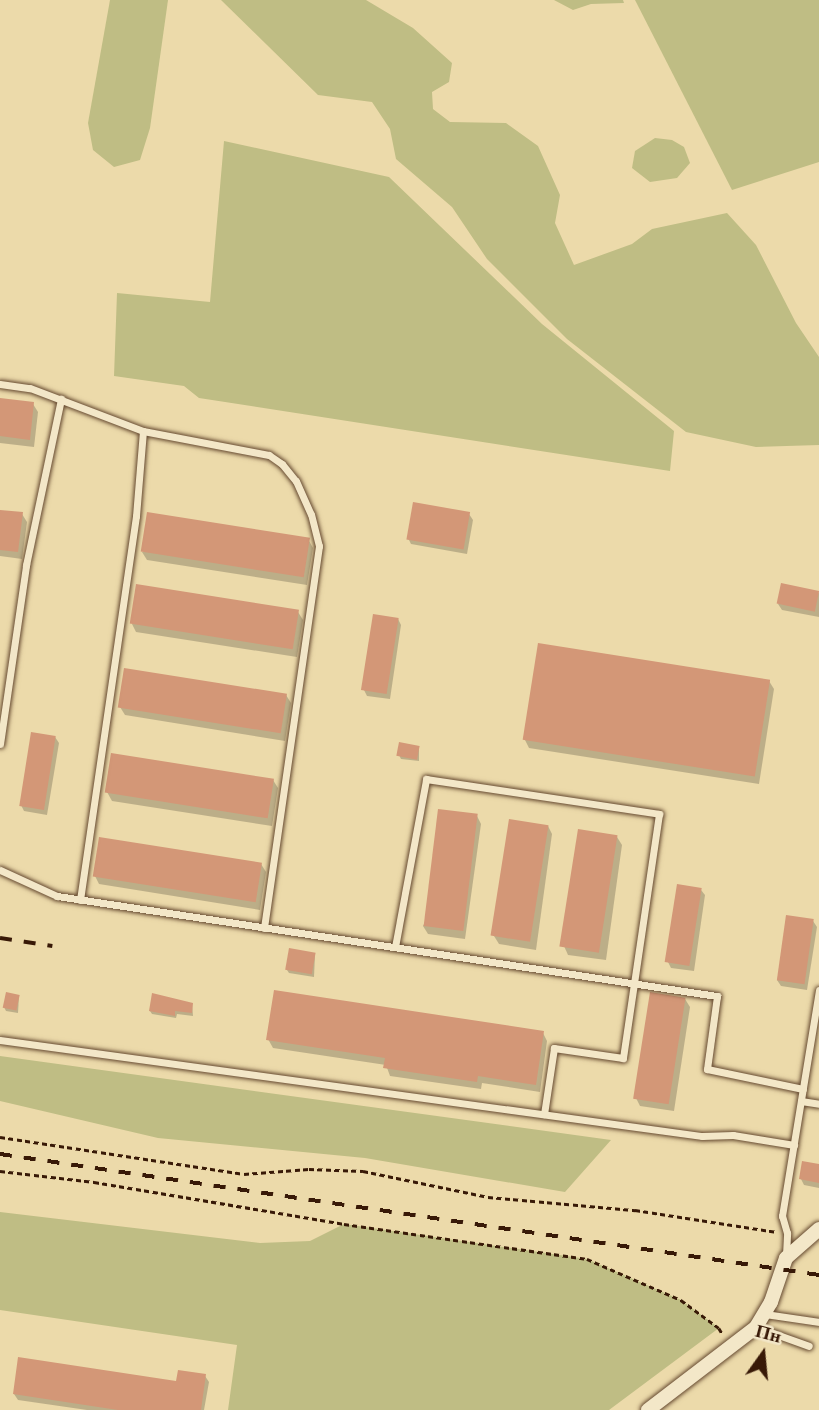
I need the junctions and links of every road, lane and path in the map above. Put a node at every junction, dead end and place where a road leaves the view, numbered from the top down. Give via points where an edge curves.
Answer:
1 (0, 384) edge
2 (61, 399) junction
3 (143, 431) junction
4 (0, 744) edge
5 (0, 870) edge
6 (80, 900) junction
7 (264, 928) junction
8 (395, 947) junction
9 (636, 984) junction
10 (819, 990) edge
11 (0, 1040) edge
12 (803, 1089) junction
13 (801, 1101) junction
14 (819, 1104) edge
15 (544, 1114) junction
16 (0, 1137) edge
17 (794, 1145) junction
18 (0, 1171) edge
19 (819, 1229) edge
20 (788, 1233) junction
21 (786, 1258) junction
22 (764, 1314) junction
23 (819, 1322) edge
24 (756, 1327) junction
25 (719, 1328) dead end
26 (809, 1346) dead end
27 (648, 1410) edge

1 - 2 lane
2 - 3 lane
2 - 4 lane via 26,565
3 - 6 lane via 136,516
3 - 7 lane via 269,454 296,481 319,546
5 - 6 lane via 57,896
6 - 7 lane
7 - 8 lane
8 - 9 lane
8 - 9 lane via 426,779 659,814
9 - 12 lane via 717,996 707,1069
9 - 15 lane via 623,1058 554,1048
10 - 12 lane
11 - 15 lane
12 - 13 lane
13 - 14 lane
13 - 17 lane
15 - 17 lane
16 - 20 path via 244,1174 363,1171 488,1197 635,1210
17 - 20 lane via 778,1216
18 - 25 path via 587,1259 681,1300
19 - 21 street
20 - 21 lane
21 - 22 street
22 - 23 lane
22 - 24 street
24 - 26 lane
24 - 27 street

